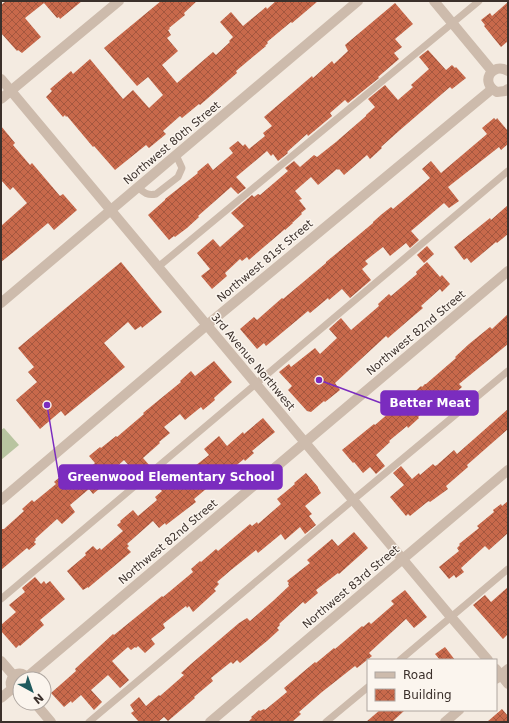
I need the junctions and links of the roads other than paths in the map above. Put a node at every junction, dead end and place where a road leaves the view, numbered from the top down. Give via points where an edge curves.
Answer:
1 (119, 1) edge
2 (358, 1) edge
3 (434, 1) edge
4 (479, 1) edge
5 (453, 23) junction
6 (492, 71) junction
7 (508, 71) edge
8 (1, 79) edge
9 (492, 89) junction
10 (508, 90) edge
11 (11, 91) junction
12 (1, 99) edge
13 (176, 155) junction
14 (508, 171) edge
15 (138, 187) junction
16 (111, 210) junction
17 (158, 268) junction
18 (508, 271) edge
19 (1, 303) edge
20 (207, 325) junction
21 (508, 371) edge
22 (256, 384) junction
23 (305, 443) junction
24 (508, 470) edge
25 (1, 500) edge
26 (353, 500) junction
27 (403, 560) junction
28 (508, 569) edge
29 (1, 599) edge
30 (451, 617) junction
31 (401, 659) edge
32 (487, 659) edge
33 (1, 661) edge
34 (35, 671) edge
35 (500, 673) edge
36 (12, 674) edge
37 (508, 684) edge
38 (367, 688) edge
39 (12, 692) edge
40 (1, 698) edge
41 (42, 711) edge
42 (458, 711) edge
43 (51, 722) edge
44 (89, 722) edge
45 (210, 722) edge
46 (326, 722) edge
47 (445, 722) edge

1 - 11 street
2 - 13 street, Northwest 80th Street
3 - 5 street
4 - 5 lane
5 - 6 street
5 - 17 lane
6 - 7 street via 501,68
6 - 9 street via 488,79
8 - 11 street, 3rd Avenue Northwest
9 - 10 street via 497,92
9 - 20 street, Northwest 81st Street
11 - 12 street
11 - 16 street, 3rd Avenue Northwest
13 - 15 street, Northwest 80th Street
13 - 15 lane via 182,168 178,177 156,194 146,194
14 - 22 lane
15 - 16 street, Northwest 80th Street
16 - 17 street, 3rd Avenue Northwest
16 - 19 street, Northwest 80th Street
17 - 20 street, 3rd Avenue Northwest
18 - 23 street, Northwest 82nd Street
20 - 22 street, 3rd Avenue Northwest
20 - 25 street, Northwest 81st Street
21 - 26 lane
22 - 23 street, 3rd Avenue Northwest
22 - 29 lane
23 - 26 street, 3rd Avenue Northwest
23 - 34 street, Northwest 82nd Street
24 - 27 street, Northwest 83rd Street
26 - 27 street, 3rd Avenue Northwest
26 - 44 lane
27 - 30 street, 3rd Avenue Northwest
27 - 45 street, Northwest 83rd Street
28 - 30 lane
30 - 31 lane
30 - 32 street, 3rd Avenue Northwest
33 - 36 street
35 - 37 street
38 - 46 lane
39 - 40 street
41 - 43 street
42 - 47 street

